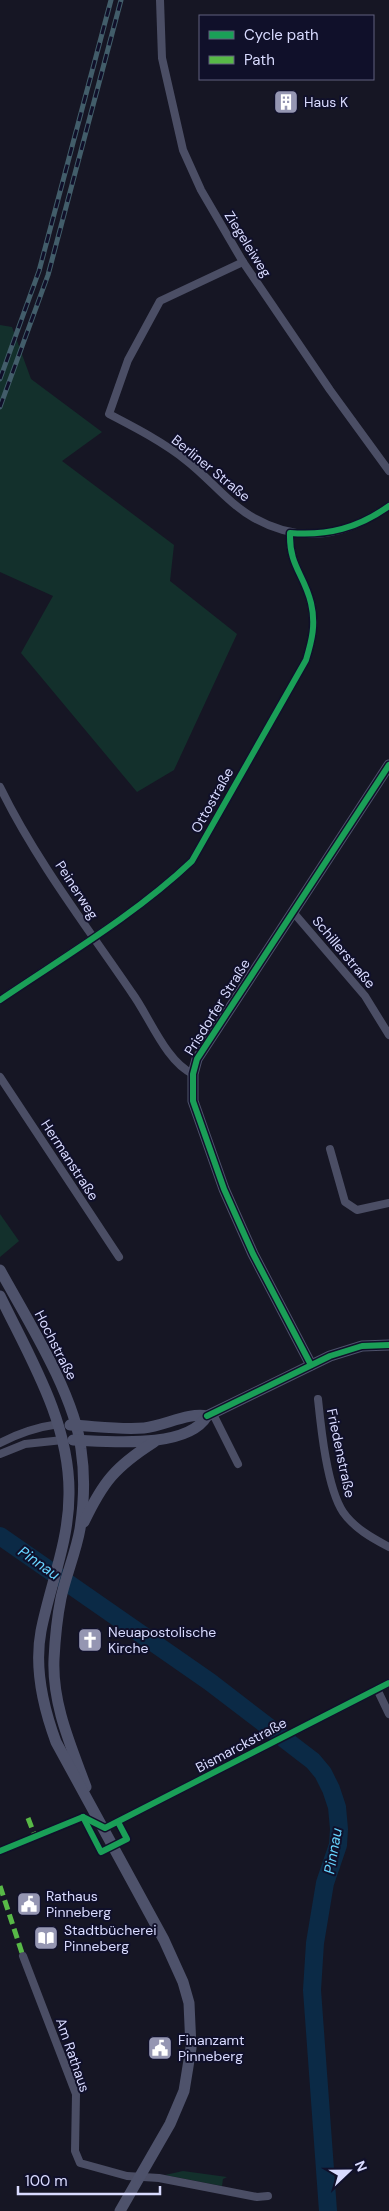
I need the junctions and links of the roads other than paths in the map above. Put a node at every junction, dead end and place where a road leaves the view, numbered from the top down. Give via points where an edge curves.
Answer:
1 (160, 0) edge
2 (243, 262) junction
3 (389, 471) edge
4 (389, 506) edge
5 (290, 533) junction
6 (389, 765) edge
7 (0, 787) edge
8 (293, 912) junction
9 (93, 938) junction
10 (0, 1000) edge
11 (389, 1035) edge
12 (193, 1074) junction
13 (0, 1077) edge
14 (330, 1149) dead end
15 (389, 1203) edge
16 (119, 1257) dead end
17 (3, 1275) edge
18 (0, 1296) edge
19 (389, 1346) edge
20 (311, 1365) junction
21 (318, 1399) dead end
22 (210, 1415) junction
23 (58, 1424) junction
24 (77, 1425) junction
25 (158, 1439) junction
26 (63, 1440) junction
27 (80, 1440) junction
28 (0, 1443) edge
29 (0, 1454) edge
30 (238, 1464) dead end
31 (80, 1531) junction
32 (389, 1547) edge
33 (65, 1561) junction
34 (56, 1597) junction
35 (40, 1644) junction
36 (54, 1660) junction
37 (389, 1683) edge
38 (377, 1689) junction
39 (389, 1714) edge
40 (56, 1742) junction
41 (72, 1749) junction
42 (96, 1812) junction
43 (105, 1828) junction
44 (23, 1956) dead end
45 (140, 2176) junction
46 (268, 2196) dead end
47 (120, 2211) edge

1 - 2 street, Ziegeleiweg via 162,58 183,150 200,190
2 - 3 street, Ziegeleiweg
2 - 5 street, Berliner Straße via 160,301 128,360 109,414 150,435 187,461 253,518
4 - 5 street, Berliner Straße via 346,529 329,534
5 - 9 street, Ottostraße via 289,551 311,602 314,620 314,635 306,660 192,861 168,883
6 - 8 main road, Prisdorfer Straße
7 - 9 street, Peinerweg
8 - 11 street, Schillerstraße via 364,996
8 - 12 main road, Prisdorfer Straße via 197,1059
9 - 10 street, Ottostraße
9 - 12 street, Peinerweg via 178,1065
12 - 20 main road, Prisdorfer Straße via 193,1101 224,1189
13 - 16 street, Hermanstraße
14 - 15 street via 345,1202 357,1210
17 - 24 main road, Hochstraße
18 - 23 main road
19 - 20 main road via 362,1346
20 - 22 main road
21 - 32 street, Friedenstraße via 338,1503 356,1527
22 - 24 main road via 197,1414 141,1428
22 - 25 main road via 202,1426
22 - 30 street
23 - 24 main road
23 - 26 main road
23 - 28 street via 20,1433
24 - 27 main road, Hochstraße
25 - 27 main road
25 - 31 main road via 114,1471 98,1493
26 - 27 main road
26 - 29 street via 26,1444
26 - 33 main road via 69,1492
27 - 31 main road, Hochstraße via 84,1488
31 - 33 main road
33 - 34 main road
34 - 35 main road
34 - 36 main road
35 - 36 main road via 50,1651
35 - 40 main road via 41,1690
36 - 41 main road via 59,1708
37 - 38 street, Bismarckstraße
38 - 39 street
38 - 43 street, Bismarckstraße
40 - 41 main road via 64,1749
40 - 42 main road
41 - 42 main road
42 - 43 main road
43 - 45 main road via 179,1971 192,2025 190,2065 184,2091 170,2124
44 - 45 street, Am Rathaus via 76,2094 77,2159 85,2166
45 - 46 street, Am Rathaus via 258,2197
45 - 47 main road

